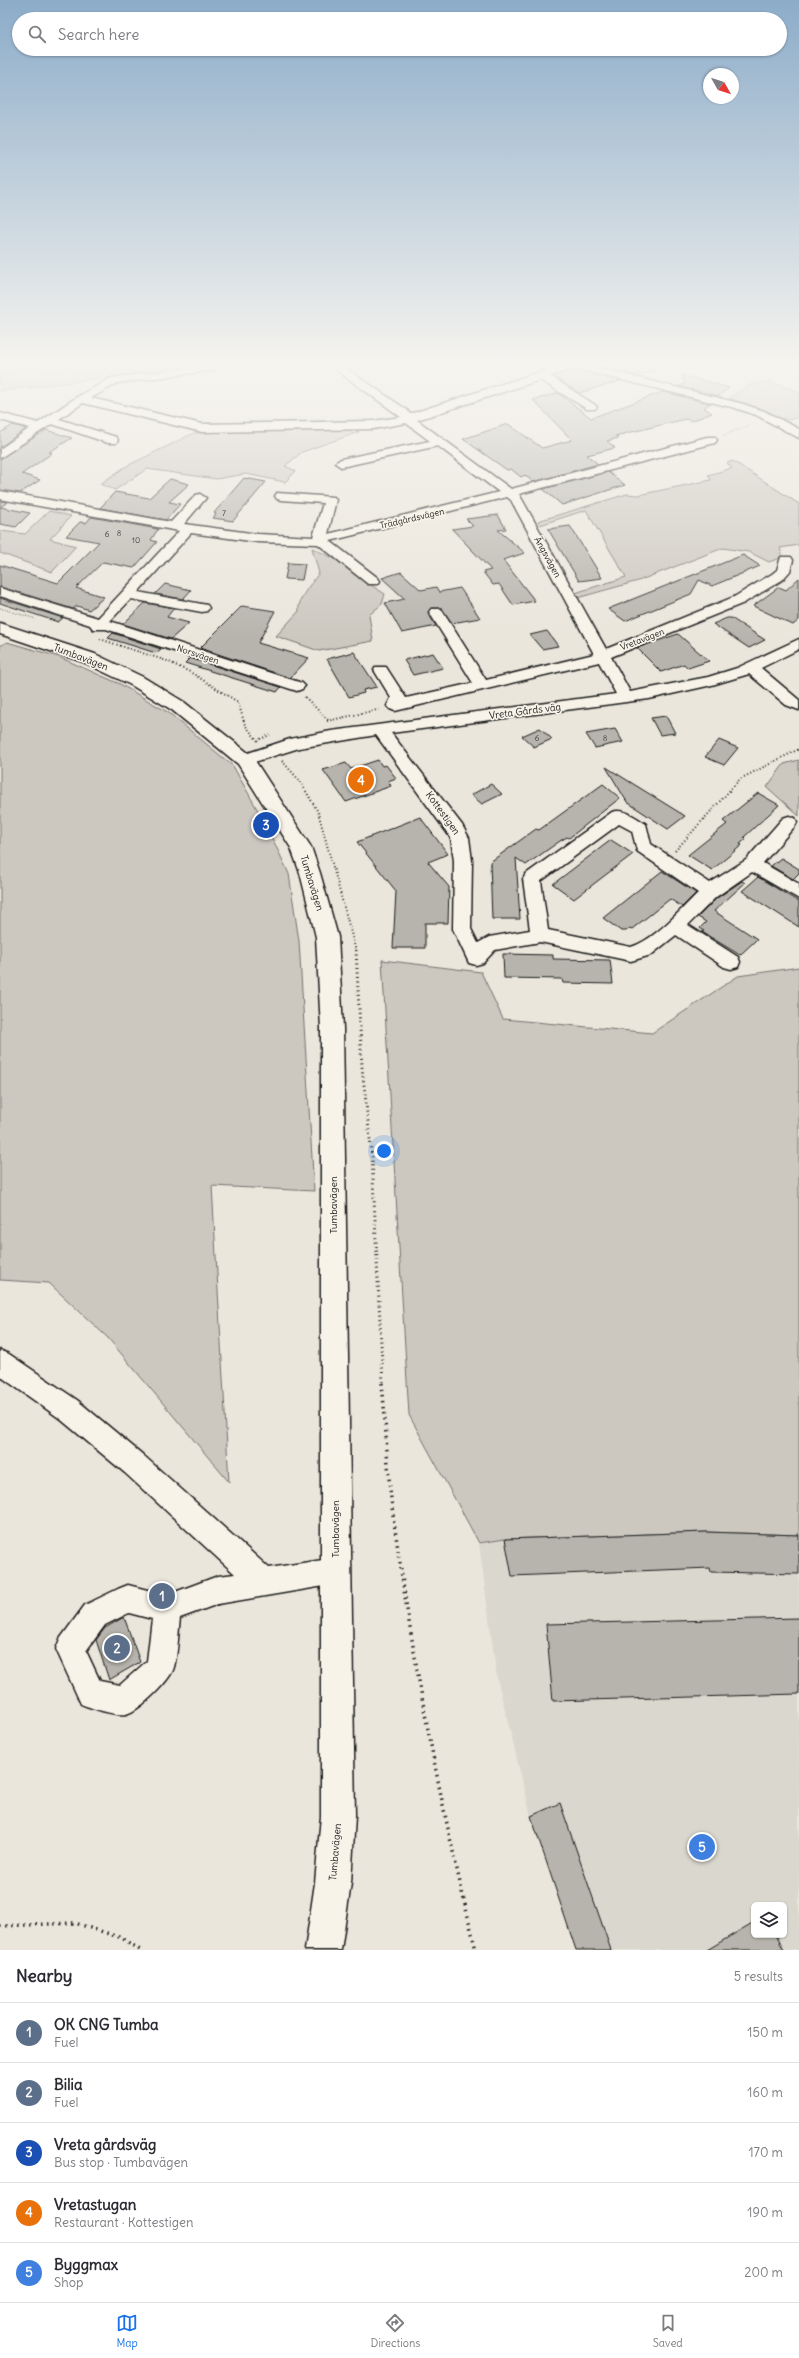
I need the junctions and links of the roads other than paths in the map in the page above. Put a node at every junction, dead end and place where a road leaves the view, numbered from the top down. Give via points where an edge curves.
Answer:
1 (365, 458) edge
2 (464, 458) edge
3 (643, 458) edge
4 (341, 463) dead end
5 (511, 493) junction
6 (0, 495) edge
7 (281, 496) dead end
8 (200, 498) dead end
9 (181, 528) junction
10 (322, 540) junction
11 (786, 560) dead end
12 (373, 580) dead end
13 (0, 592) edge
14 (128, 594) junction
15 (202, 608) dead end
16 (436, 612) dead end
17 (0, 628) edge
18 (99, 632) junction
19 (799, 643) edge
20 (600, 655) junction
21 (750, 667) junction
22 (381, 670) dead end
23 (297, 686) road end
24 (482, 686) junction
25 (625, 697) junction
26 (799, 705) edge
27 (380, 729) junction
28 (245, 760) junction
29 (789, 822) dead end
30 (752, 864) junction
31 (710, 892) junction
32 (799, 892) edge
33 (676, 926) junction
34 (540, 935) junction
35 (731, 962) dead end
36 (0, 1362) edge
37 (336, 1571) junction
38 (264, 1582) junction
39 (167, 1608) dead end
40 (323, 1950) edge

1 - 4 street
2 - 5 street, Ängsvägen
3 - 5 street, Trädgårdsvägen
5 - 10 street, Trädgårdsvägen
5 - 20 street, Ängsvägen via 528,519
6 - 9 street, Trädgårdsvägen
7 - 10 street via 330,500 321,532
8 - 9 street
9 - 10 street, Trädgårdsvägen via 258,538
9 - 14 street
10 - 12 street
11 - 20 street, Vretavägen via 783,571 777,577 739,600
13 - 18 street, Norsvägen via 96,622
14 - 15 street
14 - 18 street
16 - 24 street
17 - 28 main road, Tumbavägen via 89,658 137,681 178,706
18 - 23 street, Norsvägen via 107,625
19 - 21 street, Vreta Gårds väg
20 - 24 street, Vretavägen via 591,660
20 - 25 street, Ängsvägen
21 - 25 street, Vreta Gårds väg via 702,683
21 - 26 street via 791,702
22 - 24 street, Vretavägen via 399,698 395,706
25 - 27 street, Vreta Gårds väg
27 - 28 street, Vreta Gårds väg via 296,743
27 - 34 street, Kottestigen via 456,829 460,838 463,861 462,929 476,958 488,944
28 - 37 main road, Tumbavägen via 301,847 327,936 332,1028
29 - 30 street
30 - 31 street
30 - 32 street
31 - 33 street
31 - 34 street via 643,847 640,828 618,816 532,879
33 - 34 street via 644,950 631,954
33 - 35 street
36 - 38 street via 68,1409 128,1459
37 - 38 street
37 - 40 main road, Tumbavägen via 338,1816 333,1884
38 - 39 street via 218,1590

